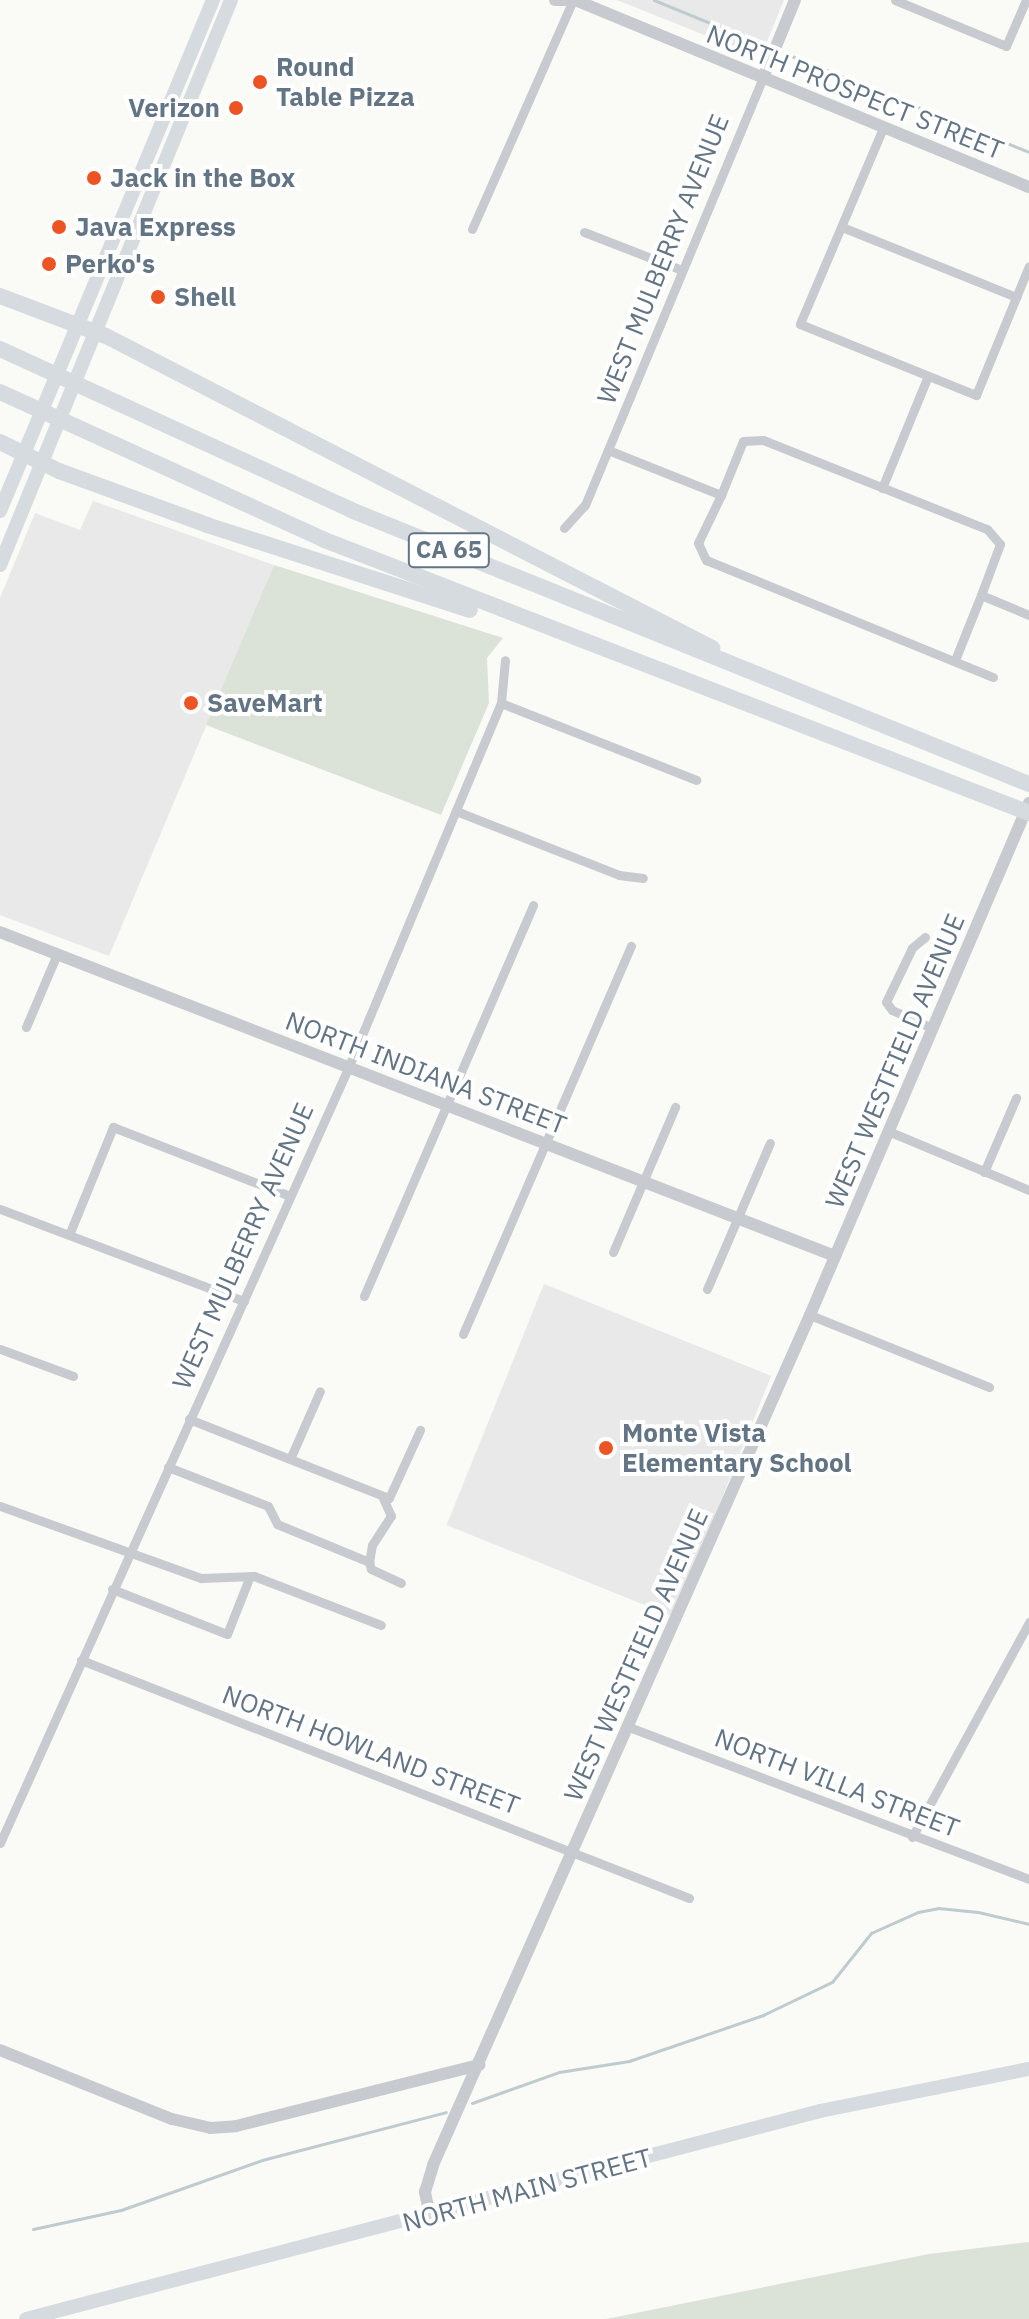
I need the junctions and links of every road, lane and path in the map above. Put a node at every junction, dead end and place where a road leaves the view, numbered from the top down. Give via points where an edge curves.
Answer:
1 (213, 0) edge
2 (231, 0) edge
3 (555, 0) edge
4 (565, 0) edge
5 (574, 0) edge
6 (795, 0) edge
7 (895, 0) edge
8 (1026, 0) edge
9 (205, 18) junction
10 (763, 78) junction
11 (189, 101) junction
12 (160, 127) junction
13 (883, 128) junction
14 (1029, 187) edge
15 (146, 204) junction
16 (842, 227) junction
17 (472, 229) dead end
18 (584, 232) dead end
19 (1029, 266) edge
20 (682, 270) junction
21 (0, 296) edge
22 (1016, 297) junction
23 (87, 328) junction
24 (0, 349) edge
25 (928, 376) junction
26 (0, 392) edge
27 (0, 442) edge
28 (608, 450) junction
29 (24, 456) junction
30 (40, 463) junction
31 (882, 488) junction
32 (721, 495) junction
33 (0, 511) edge
34 (564, 528) dead end
35 (1, 561) edge
36 (981, 595) junction
37 (1029, 615) edge
38 (505, 660) dead end
39 (955, 660) junction
40 (658, 670) junction
41 (993, 677) dead end
42 (803, 694) junction
43 (501, 703) junction
44 (696, 780) dead end
45 (1029, 784) edge
46 (1029, 803) edge
47 (456, 811) junction
48 (1029, 813) edge
49 (643, 878) dead end
50 (533, 905) dead end
51 (0, 932) edge
52 (925, 937) dead end
53 (631, 946) dead end
54 (57, 954) junction
55 (26, 1027) dead end
56 (932, 1028) junction
57 (349, 1066) junction
58 (1016, 1098) dead end
59 (448, 1106) junction
60 (675, 1107) dead end
61 (888, 1131) junction
62 (770, 1143) dead end
63 (546, 1144) junction
64 (984, 1172) junction
65 (643, 1182) junction
66 (1029, 1190) edge
67 (290, 1196) junction
68 (0, 1209) edge
69 (738, 1219) junction
70 (69, 1235) junction
71 (613, 1252) dead end
72 (835, 1256) junction
73 (707, 1289) dead end
74 (364, 1296) dead end
75 (244, 1301) junction
76 (810, 1315) junction
77 (463, 1334) dead end
78 (0, 1349) edge
79 (73, 1376) dead end
80 (989, 1387) dead end
81 (320, 1391) dead end
82 (189, 1419) junction
83 (420, 1430) dead end
84 (290, 1459) junction
85 (168, 1467) junction
86 (386, 1497) junction
87 (0, 1506) edge
88 (129, 1551) junction
89 (369, 1562) junction
90 (250, 1576) junction
91 (401, 1583) dead end
92 (112, 1589) junction
93 (1029, 1622) edge
94 (381, 1625) dead end
95 (81, 1660) junction
96 (629, 1727) junction
97 (912, 1837) junction
98 (0, 1843) edge
99 (573, 1853) junction
100 (1029, 1879) edge
101 (689, 1898) dead end
102 (0, 2050) edge
103 (479, 2065) junction
104 (1029, 2069) edge
105 (430, 2216) junction
106 (26, 2319) edge

1 - 9 main road
2 - 11 main road
3 - 4 street
5 - 10 street, NORTH PROSPECT STREET
5 - 17 street
6 - 10 street, WEST MULBERRY AVENUE
7 - 8 street via 1006,46
9 - 11 main road via 205,38 185,93
9 - 12 main road
10 - 13 street, NORTH PROSPECT STREET
10 - 20 street, WEST MULBERRY AVENUE
11 - 15 main road
12 - 15 main road via 165,139 143,194
12 - 23 main road
13 - 14 street, NORTH PROSPECT STREET
13 - 16 street
15 - 23 main road
16 - 22 street
16 - 25 street via 800,324
18 - 20 street
19 - 22 street
20 - 28 street, WEST MULBERRY AVENUE
21 - 23 highway
22 - 25 street via 976,395
23 - 29 main road
23 - 30 main road
23 - 42 highway
24 - 42 highway, CA 65 via 310,492
25 - 31 street
26 - 40 highway, CA 65 via 335,544
27 - 29 highway
28 - 32 street
28 - 34 street, WEST MULBERRY AVENUE via 585,505
29 - 30 highway
29 - 33 main road
30 - 35 main road
30 - 40 highway via 249,539
31 - 32 street via 748,438
31 - 36 street via 998,538 998,553
32 - 39 street via 698,543 706,560
36 - 37 street
36 - 39 street
38 - 43 street, WEST MULBERRY AVENUE
39 - 41 street
40 - 48 highway, CA 65
42 - 45 highway, CA 65
43 - 44 street
43 - 47 street, WEST MULBERRY AVENUE
46 - 56 street, WEST WESTFIELD AVENUE
47 - 49 street via 619,875
47 - 57 street, WEST MULBERRY AVENUE
50 - 59 street
51 - 54 street, NORTH INDIANA STREET
52 - 56 street via 912,948 886,1002 892,1010
53 - 63 street
54 - 55 street
54 - 57 street, NORTH INDIANA STREET
56 - 61 street, WEST WESTFIELD AVENUE
57 - 59 street, NORTH INDIANA STREET
57 - 67 street, WEST MULBERRY AVENUE
58 - 64 street
59 - 63 street, NORTH INDIANA STREET
59 - 74 street
60 - 65 street
61 - 64 street
61 - 72 street, WEST WESTFIELD AVENUE
62 - 69 street
63 - 65 street, NORTH INDIANA STREET
63 - 77 street
64 - 66 street
65 - 69 street, NORTH INDIANA STREET
65 - 71 street
67 - 70 street via 113,1127
67 - 75 street, WEST MULBERRY AVENUE
68 - 70 street
69 - 72 street, NORTH INDIANA STREET
69 - 73 street
70 - 75 street
72 - 76 street, WEST WESTFIELD AVENUE
75 - 82 street, WEST MULBERRY AVENUE
76 - 80 street
76 - 96 street, WEST WESTFIELD AVENUE
78 - 79 street
81 - 84 street
82 - 84 street
82 - 85 street, WEST MULBERRY AVENUE
83 - 86 street
84 - 86 street
85 - 88 street, WEST MULBERRY AVENUE
85 - 89 street via 268,1506 277,1524
86 - 89 street via 391,1516 372,1545
87 - 88 street via 118,1552
88 - 90 street via 201,1578
88 - 92 street, WEST MULBERRY AVENUE
89 - 91 street via 371,1569
90 - 92 street via 227,1634
90 - 94 street
92 - 95 street, WEST MULBERRY AVENUE
93 - 97 street
95 - 98 street, WEST MULBERRY AVENUE
95 - 99 street, NORTH HOWLAND STREET
96 - 97 street, NORTH VILLA STREET
96 - 99 street, WEST WESTFIELD AVENUE
97 - 100 street, NORTH VILLA STREET
99 - 101 street, NORTH HOWLAND STREET
99 - 103 street, WEST WESTFIELD AVENUE
102 - 103 street via 172,2119 210,2128
103 - 105 street, WEST WESTFIELD AVENUE via 426,2185
104 - 105 main road, NORTH MAIN STREET via 924,2086 820,2111
105 - 106 main road, NORTH MAIN STREET

